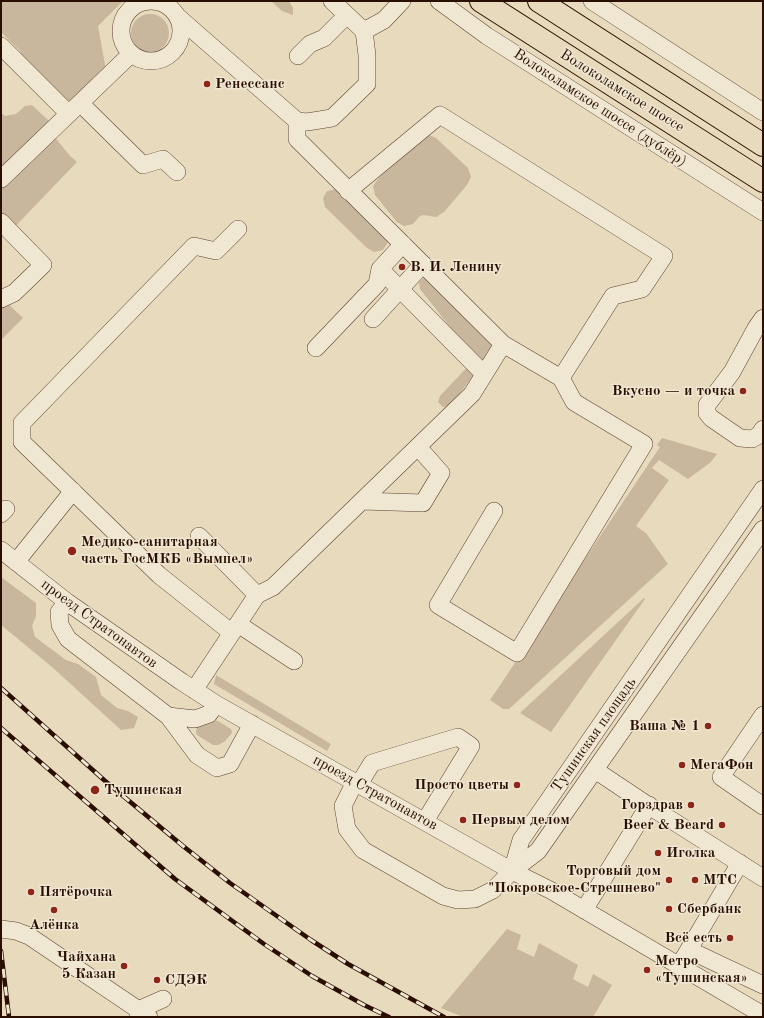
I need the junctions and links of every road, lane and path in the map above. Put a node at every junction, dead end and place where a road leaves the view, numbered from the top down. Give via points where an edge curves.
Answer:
1 (332, 1) edge
2 (402, 1) edge
3 (439, 1) edge
4 (481, 1) edge
5 (539, 1) edge
6 (592, 1) edge
7 (161, 2) edge
8 (347, 15) junction
9 (178, 17) junction
10 (364, 31) junction
11 (1, 46) edge
12 (131, 54) junction
13 (298, 56) dead end
14 (74, 108) junction
15 (763, 112) edge
16 (297, 121) junction
17 (763, 145) edge
18 (177, 172) dead end
19 (1, 179) edge
20 (763, 181) edge
21 (348, 190) junction
22 (763, 212) edge
23 (1, 222) edge
24 (238, 229) dead end
25 (403, 244) junction
26 (423, 264) junction
27 (380, 269) junction
28 (400, 288) junction
29 (1, 299) edge
30 (373, 319) dead end
31 (761, 326) edge
32 (503, 344) junction
33 (316, 348) dead end
34 (484, 374) junction
35 (561, 378) junction
36 (763, 429) edge
37 (418, 447) junction
38 (763, 489) edge
39 (73, 491) junction
40 (362, 501) junction
41 (494, 511) dead end
42 (763, 529) edge
43 (199, 536) dead end
44 (1, 550) edge
45 (16, 562) junction
46 (257, 596) junction
47 (67, 602) junction
48 (235, 628) junction
49 (294, 661) dead end
50 (194, 690) junction
51 (216, 704) junction
52 (763, 715) edge
53 (168, 716) junction
54 (252, 724) junction
55 (595, 770) junction
56 (357, 783) junction
57 (649, 805) junction
58 (763, 806) edge
59 (425, 821) junction
60 (740, 863) junction
61 (512, 871) junction
62 (763, 878) edge
63 (584, 910) junction
64 (1, 929) edge
65 (689, 950) junction
66 (680, 966) junction
67 (763, 985) edge
68 (163, 999) dead end
69 (142, 1015) edge
70 (763, 1015) edge

1 - 8 street
2 - 10 street via 384,20
3 - 22 street, Волоколамское шоссе (дублёр) via 487,36
4 - 20 main road, Волоколамское шоссе
5 - 17 main road, Волоколамское шоссе
6 - 15 street
7 - 9 street via 171,8
7 - 12 street via 149,1 138,4 128,11 122,21 120,33
8 - 10 street
8 - 13 street via 324,38 310,44
9 - 12 street via 180,41 174,51 164,58 153,61 141,60
9 - 16 street
10 - 16 street via 367,84 332,118
11 - 14 street
12 - 14 street
14 - 18 street via 143,165 163,159
14 - 19 street
16 - 21 street via 297,139
21 - 25 street
21 - 35 street via 440,115 664,256 642,289 613,296
23 - 29 street via 43,265 14,293
24 - 39 street via 216,251 194,246 22,422 22,442
25 - 26 street
25 - 27 street
26 - 28 street
26 - 32 street
27 - 28 street
27 - 33 street via 377,284
28 - 30 street
28 - 34 street
31 - 36 street via 732,372 707,405 707,413 710,418 740,438 752,439
32 - 34 street
32 - 35 street
34 - 37 street via 472,394
35 - 41 street via 574,402 644,444 517,653 438,605
37 - 40 street
37 - 40 street via 442,473 423,503
38 - 61 street, Тушинская площадь via 521,840
39 - 45 street
39 - 48 street via 159,575
40 - 46 street via 273,587
42 - 55 street, Тушинская площадь
43 - 46 street
44 - 45 street, проезд Стратонавтов
45 - 47 street, проезд Стратонавтов
46 - 48 street
47 - 50 street, проезд Стратонавтов
47 - 53 street via 59,612 60,625 68,639
48 - 49 street
48 - 50 street
50 - 51 street, проезд Стратонавтов
51 - 53 street via 210,714 196,719
51 - 54 street, проезд Стратонавтов
52 - 58 street via 721,777
53 - 54 street via 196,755 217,768 230,764
54 - 56 street, проезд Стратонавтов
55 - 57 street
55 - 61 street, Тушинская площадь via 538,851
56 - 59 street, проезд Стратонавтов
56 - 59 street via 372,763 458,737 471,746
56 - 61 street via 343,806 347,829 351,835 363,850 443,896 458,900 474,899 493,890
57 - 60 street
57 - 63 street
59 - 61 street, проезд Стратонавтов
60 - 62 street
60 - 65 street
61 - 63 street, проезд Стратонавтов
63 - 66 street, проезд Стратонавтов
64 - 69 street via 29,936
65 - 66 street
65 - 67 street
66 - 70 street, проезд Стратонавтов
68 - 69 street

